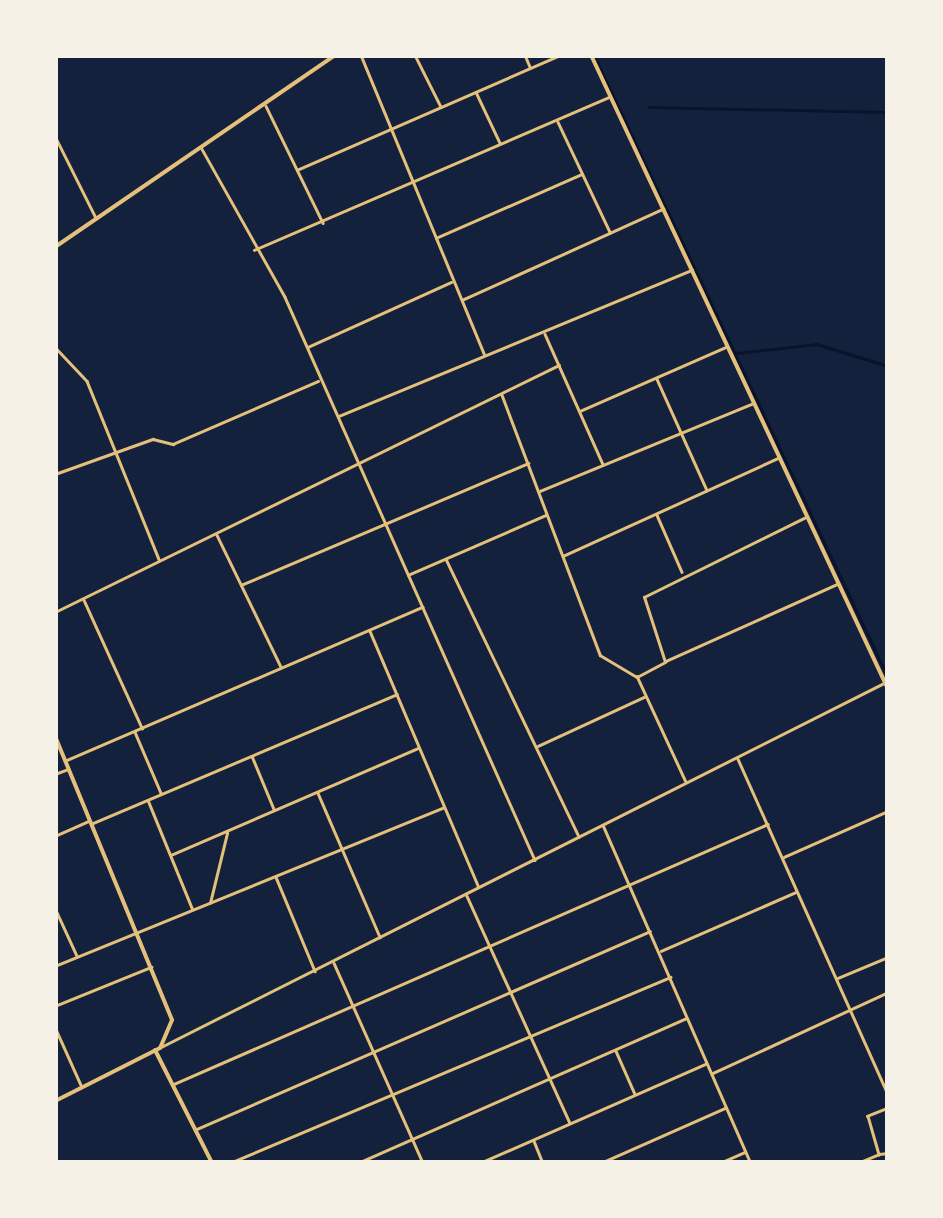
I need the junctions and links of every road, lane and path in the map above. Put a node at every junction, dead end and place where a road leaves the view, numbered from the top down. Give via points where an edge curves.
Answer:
1 (335, 55) edge
2 (361, 55) edge
3 (415, 55) edge
4 (524, 55) edge
5 (560, 55) edge
6 (591, 55) edge
7 (530, 68) junction
8 (476, 91) junction
9 (611, 97) junction
10 (266, 104) junction
11 (440, 107) junction
12 (557, 120) junction
13 (391, 129) junction
14 (55, 136) edge
15 (501, 145) junction
16 (202, 148) junction
17 (297, 170) junction
18 (582, 174) junction
19 (414, 184) junction
20 (664, 209) junction
21 (96, 218) junction
22 (322, 224) junction
23 (610, 233) junction
24 (434, 239) junction
25 (55, 247) edge
26 (253, 250) junction
27 (692, 270) junction
28 (452, 281) junction
29 (461, 300) junction
30 (544, 331) junction
31 (728, 346) junction
32 (55, 347) edge
33 (307, 347) junction
34 (485, 356) junction
35 (559, 366) junction
36 (656, 378) junction
37 (321, 380) junction
38 (502, 394) junction
39 (754, 403) junction
40 (580, 412) junction
41 (338, 417) junction
42 (682, 434) junction
43 (116, 449) junction
44 (780, 458) junction
45 (528, 462) junction
46 (359, 464) junction
47 (604, 465) junction
48 (55, 474) edge
49 (707, 490) junction
50 (539, 491) junction
51 (548, 514) junction
52 (656, 514) junction
53 (807, 516) junction
54 (386, 525) junction
55 (216, 534) junction
56 (563, 556) junction
57 (446, 558) junction
58 (160, 561) junction
59 (682, 572) junction
60 (408, 575) junction
61 (839, 583) junction
62 (241, 585) junction
63 (83, 598) junction
64 (422, 607) junction
65 (55, 612) edge
66 (370, 630) junction
67 (665, 662) junction
68 (281, 668) junction
69 (637, 678) junction
70 (887, 686) edge
71 (396, 694) junction
72 (645, 696) junction
73 (142, 728) junction
74 (134, 731) junction
75 (55, 736) edge
76 (536, 747) junction
77 (419, 748) junction
78 (252, 754) junction
79 (737, 757) junction
80 (66, 760) junction
81 (68, 768) junction
82 (55, 774) edge
83 (686, 783) junction
84 (318, 792) junction
85 (161, 793) junction
86 (148, 799) junction
87 (444, 807) junction
88 (275, 810) junction
89 (888, 811) edge
90 (91, 822) junction
91 (603, 824) junction
92 (768, 824) junction
93 (228, 832) junction
94 (55, 836) edge
95 (580, 837) junction
96 (342, 849) junction
97 (171, 854) junction
98 (782, 858) junction
99 (535, 860) junction
100 (275, 876) junction
101 (629, 885) junction
102 (479, 888) junction
103 (797, 891) junction
104 (466, 894) junction
105 (210, 903) junction
106 (55, 908) edge
107 (193, 910) junction
108 (137, 932) junction
109 (650, 932) junction
110 (380, 938) junction
111 (490, 946) junction
112 (659, 952) junction
113 (77, 957) junction
114 (888, 957) edge
115 (334, 962) junction
116 (55, 966) edge
117 (151, 966) junction
118 (314, 971) junction
119 (670, 977) junction
120 (836, 979) junction
121 (510, 992) junction
122 (888, 992) edge
123 (55, 1006) edge
124 (353, 1006) junction
125 (850, 1010) junction
126 (687, 1017) junction
127 (55, 1027) edge
128 (531, 1036) junction
129 (158, 1049) junction
130 (616, 1050) junction
131 (373, 1051) junction
132 (708, 1063) junction
133 (712, 1073) junction
134 (550, 1076) junction
135 (173, 1085) junction
136 (82, 1087) junction
137 (888, 1094) edge
138 (635, 1095) junction
139 (393, 1096) junction
140 (55, 1100) edge
141 (726, 1107) junction
142 (888, 1108) edge
143 (570, 1123) junction
144 (196, 1130) junction
145 (412, 1138) junction
146 (533, 1140) junction
147 (746, 1152) junction
148 (888, 1153) edge
149 (879, 1154) junction
150 (212, 1163) edge
151 (230, 1163) edge
152 (358, 1163) edge
153 (423, 1163) edge
154 (480, 1163) edge
155 (543, 1163) edge
156 (601, 1163) edge
157 (720, 1163) edge
158 (751, 1163) edge
159 (858, 1163) edge

1 - 10 street
2 - 13 street
3 - 11 street
4 - 7 street
5 - 7 street
6 - 9 street
7 - 8 street
8 - 11 street
8 - 15 street
9 - 12 street
9 - 20 street
10 - 16 street
10 - 17 street
11 - 13 street
12 - 15 street
12 - 18 street
13 - 17 street
13 - 19 street
14 - 21 street
15 - 19 street
16 - 21 street
16 - 26 street
17 - 22 street
18 - 23 street
18 - 24 street
19 - 22 street
19 - 24 street
20 - 23 street
20 - 27 street
21 - 25 street
22 - 26 street
23 - 29 street
24 - 28 street
26 - 33 street
27 - 30 street
27 - 31 street
28 - 29 street
28 - 33 street
29 - 34 street
30 - 34 street
30 - 35 street
31 - 36 street
31 - 39 street
32 - 43 street via 87,381
33 - 37 street
34 - 41 street
35 - 38 street
35 - 40 street
36 - 40 street
36 - 42 street
37 - 41 street
37 - 43 street via 173,444
38 - 45 street
38 - 46 street
39 - 42 street
39 - 44 street
40 - 47 street
41 - 46 street
42 - 47 street
42 - 49 street
43 - 48 street
43 - 58 street
44 - 49 street
44 - 53 street
45 - 50 street
45 - 54 street
46 - 54 street
46 - 55 street
47 - 50 street
49 - 52 street
50 - 51 street
51 - 56 street
51 - 57 street
52 - 56 street
52 - 59 street
53 - 59 street
53 - 61 street
54 - 60 street
54 - 62 street
55 - 58 street
55 - 62 street
56 - 69 street via 600,655
57 - 60 street
57 - 76 street
58 - 63 street
59 - 67 street via 644,597
60 - 64 street
61 - 67 street
61 - 70 street
62 - 68 street
63 - 65 street
63 - 73 street
64 - 66 street
64 - 99 street
66 - 68 street
66 - 71 street
67 - 69 street
68 - 73 street
69 - 72 street
70 - 79 street
71 - 77 street
71 - 78 street
72 - 76 street
72 - 83 street
73 - 74 street
74 - 80 street
74 - 85 street
75 - 80 street
76 - 95 street
77 - 84 street
77 - 87 street
78 - 85 street
78 - 88 street
79 - 83 street
79 - 92 street
80 - 81 street
81 - 82 street
81 - 90 street
83 - 91 street
84 - 88 street
84 - 96 street
85 - 86 street
86 - 90 street
86 - 97 street
87 - 96 street
87 - 102 street
88 - 93 street
89 - 98 street
90 - 94 street
90 - 108 street
91 - 95 street
91 - 101 street
92 - 98 street
92 - 101 street
93 - 97 street
93 - 105 street
95 - 99 street
96 - 100 street
96 - 110 street
97 - 107 street
98 - 103 street
99 - 102 street
100 - 105 street
100 - 118 street
101 - 109 street
101 - 111 street
102 - 104 street
103 - 112 street
103 - 120 street
104 - 110 street
104 - 111 street
105 - 107 street
106 - 113 street
107 - 108 street
108 - 113 street
108 - 117 street
109 - 112 street
109 - 121 street
110 - 115 street
111 - 121 street
111 - 124 street
112 - 119 street
113 - 116 street
114 - 120 street
115 - 118 street
115 - 124 street
117 - 123 street
117 - 129 street via 172,1020
118 - 129 street
119 - 126 street
119 - 128 street
120 - 125 street
121 - 128 street
121 - 131 street
122 - 125 street
124 - 131 street
124 - 135 street
125 - 133 street
125 - 137 street
126 - 130 street
126 - 132 street
127 - 136 street
128 - 134 street
128 - 139 street
129 - 135 street
129 - 136 street
130 - 134 street
130 - 138 street
131 - 139 street
131 - 144 street
132 - 133 street
132 - 138 street
133 - 141 street
134 - 143 street
134 - 145 street
135 - 144 street
136 - 140 street
138 - 143 street
139 - 145 street
139 - 151 street
141 - 147 street
141 - 156 street
142 - 149 street via 868,1116
143 - 146 street
144 - 150 street
145 - 152 street
145 - 153 street
146 - 154 street
146 - 155 street
147 - 157 street
147 - 158 street
148 - 149 street
149 - 159 street

